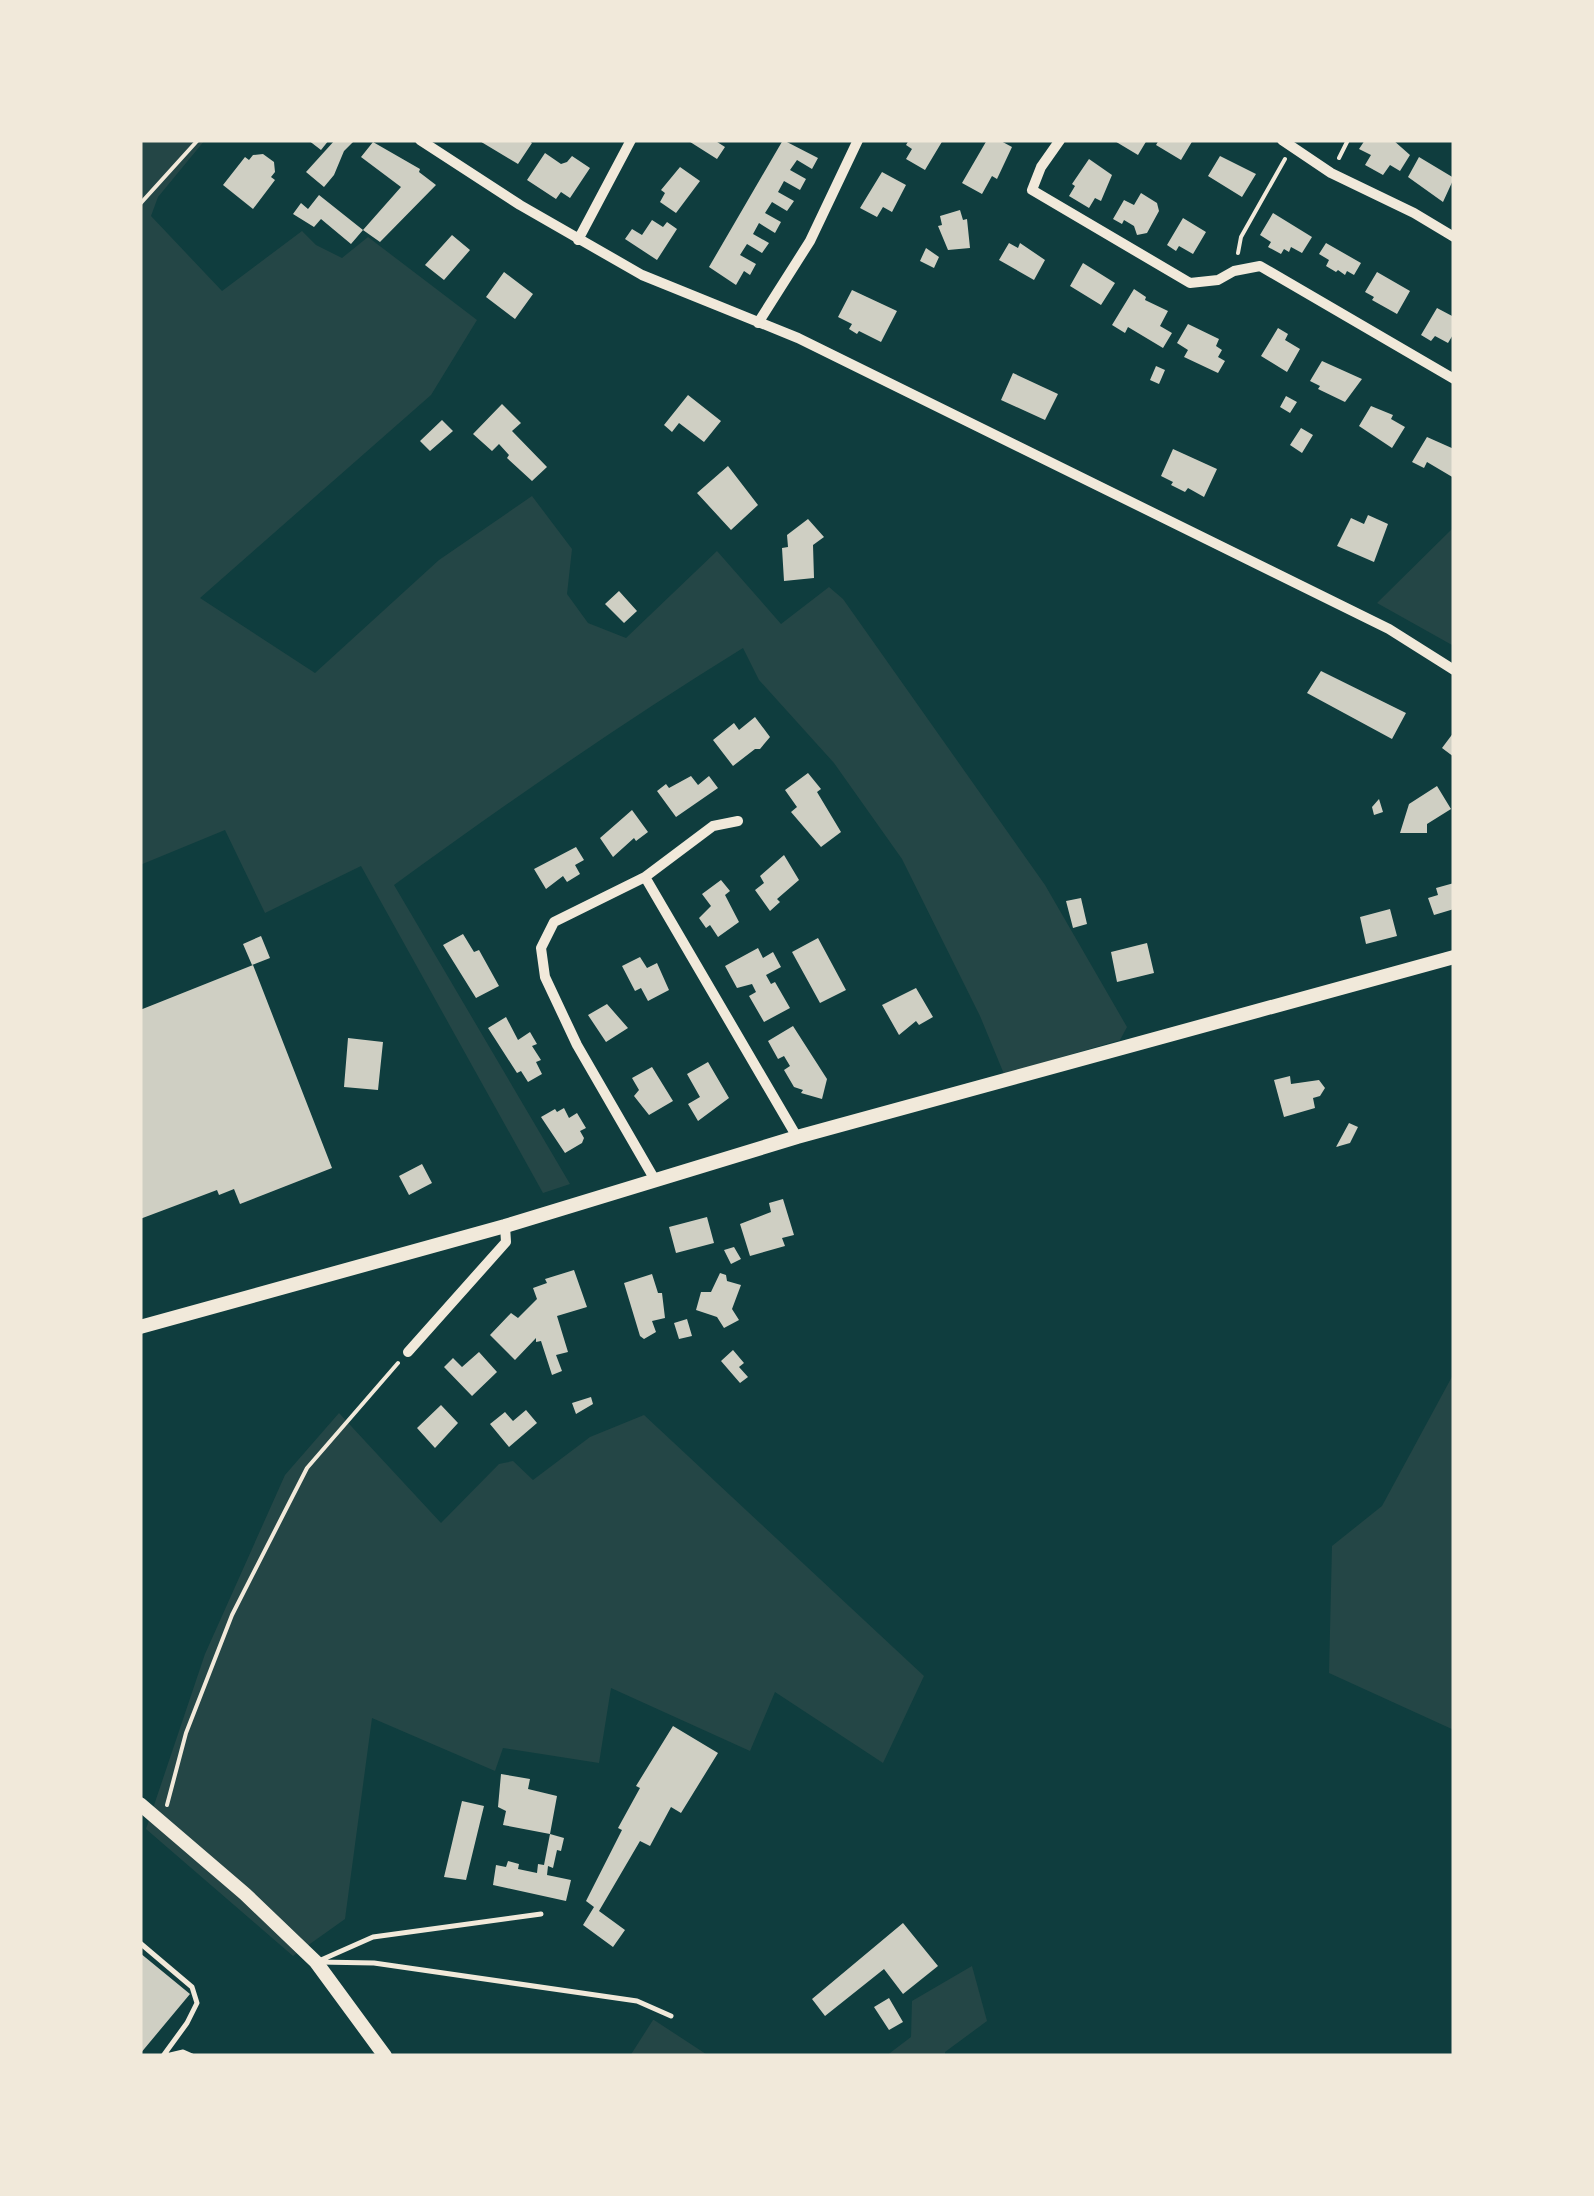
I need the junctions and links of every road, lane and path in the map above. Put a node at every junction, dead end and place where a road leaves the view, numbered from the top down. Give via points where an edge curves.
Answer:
1 (198, 140) edge
2 (420, 140) edge
3 (631, 140) edge
4 (858, 140) edge
5 (1060, 140) edge
6 (1348, 140) edge
7 (1287, 143) edge
8 (1331, 172) junction
9 (140, 204) edge
10 (1454, 238) edge
11 (578, 240) junction
12 (1234, 271) junction
13 (758, 322) junction
14 (1454, 379) edge
15 (1454, 670) edge
16 (738, 821) dead end
17 (645, 877) junction
18 (1454, 957) edge
19 (798, 1138) junction
20 (655, 1180) junction
21 (505, 1226) junction
22 (140, 1327) edge
23 (408, 1352) joint
24 (140, 1804) edge
25 (164, 1825) junction
26 (541, 1914) dead end
27 (140, 1943) edge
28 (316, 1962) junction
29 (672, 2016) dead end
30 (164, 2056) edge
31 (192, 2056) edge
32 (384, 2056) edge

1 - 9 path
2 - 11 street
3 - 11 street
4 - 13 street via 810,241
5 - 12 street via 1032,190 1190,283
6 - 8 path
7 - 8 street
7 - 12 path via 1241,238
8 - 10 street
11 - 13 street via 642,275
12 - 14 street via 1260,266
13 - 15 street via 1389,629
16 - 17 street via 712,826
17 - 19 street
17 - 20 street via 554,922 541,948 545,977 577,1045
18 - 19 street
19 - 20 street
20 - 21 street
21 - 22 street
21 - 23 street via 506,1242
23 - 25 path via 306,1468 232,1615 186,1733
24 - 25 street
25 - 28 street
26 - 28 lane via 373,1937
27 - 30 lane via 192,1987 197,2004
28 - 29 lane via 374,1963 637,2001
28 - 32 street
30 - 31 lane

